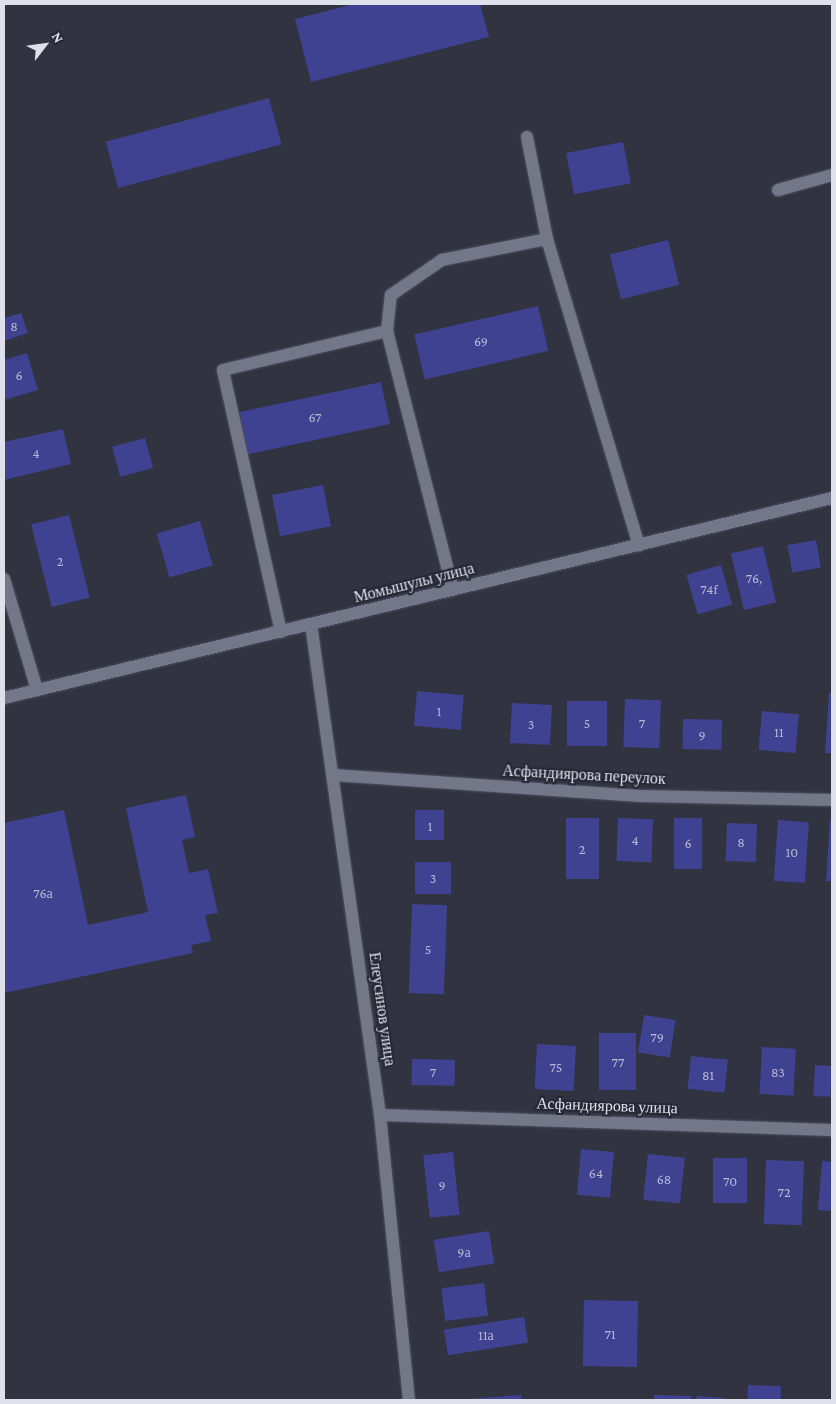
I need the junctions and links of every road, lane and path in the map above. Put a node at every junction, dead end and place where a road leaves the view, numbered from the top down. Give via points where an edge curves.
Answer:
1 (527, 137) dead end
2 (832, 175) edge
3 (778, 190) dead end
4 (547, 239) junction
5 (387, 331) junction
6 (832, 498) edge
7 (639, 545) junction
8 (4, 580) edge
9 (453, 590) junction
10 (311, 624) junction
11 (281, 632) junction
12 (37, 690) junction
13 (4, 698) edge
14 (333, 775) junction
15 (832, 800) edge
16 (380, 1115) junction
17 (832, 1130) edge
18 (408, 1400) edge

1 - 4 street
2 - 3 street
4 - 5 street via 442,260 391,294
4 - 7 street
5 - 9 street
5 - 11 street via 223,370
6 - 7 street, Момышулы улица
7 - 9 street, Момышулы улица
8 - 12 street
9 - 10 street, Момышулы улица
10 - 11 street, Момышулы улица
10 - 14 street, Елеусинов улица
11 - 12 street, Момышулы улица
12 - 13 street, Момышулы улица
14 - 15 street, Асфандиярова переулок via 640,796
14 - 16 street, Елеусинов улица
16 - 17 street, Асфандиярова улица
16 - 18 street, Елеусинов улица

